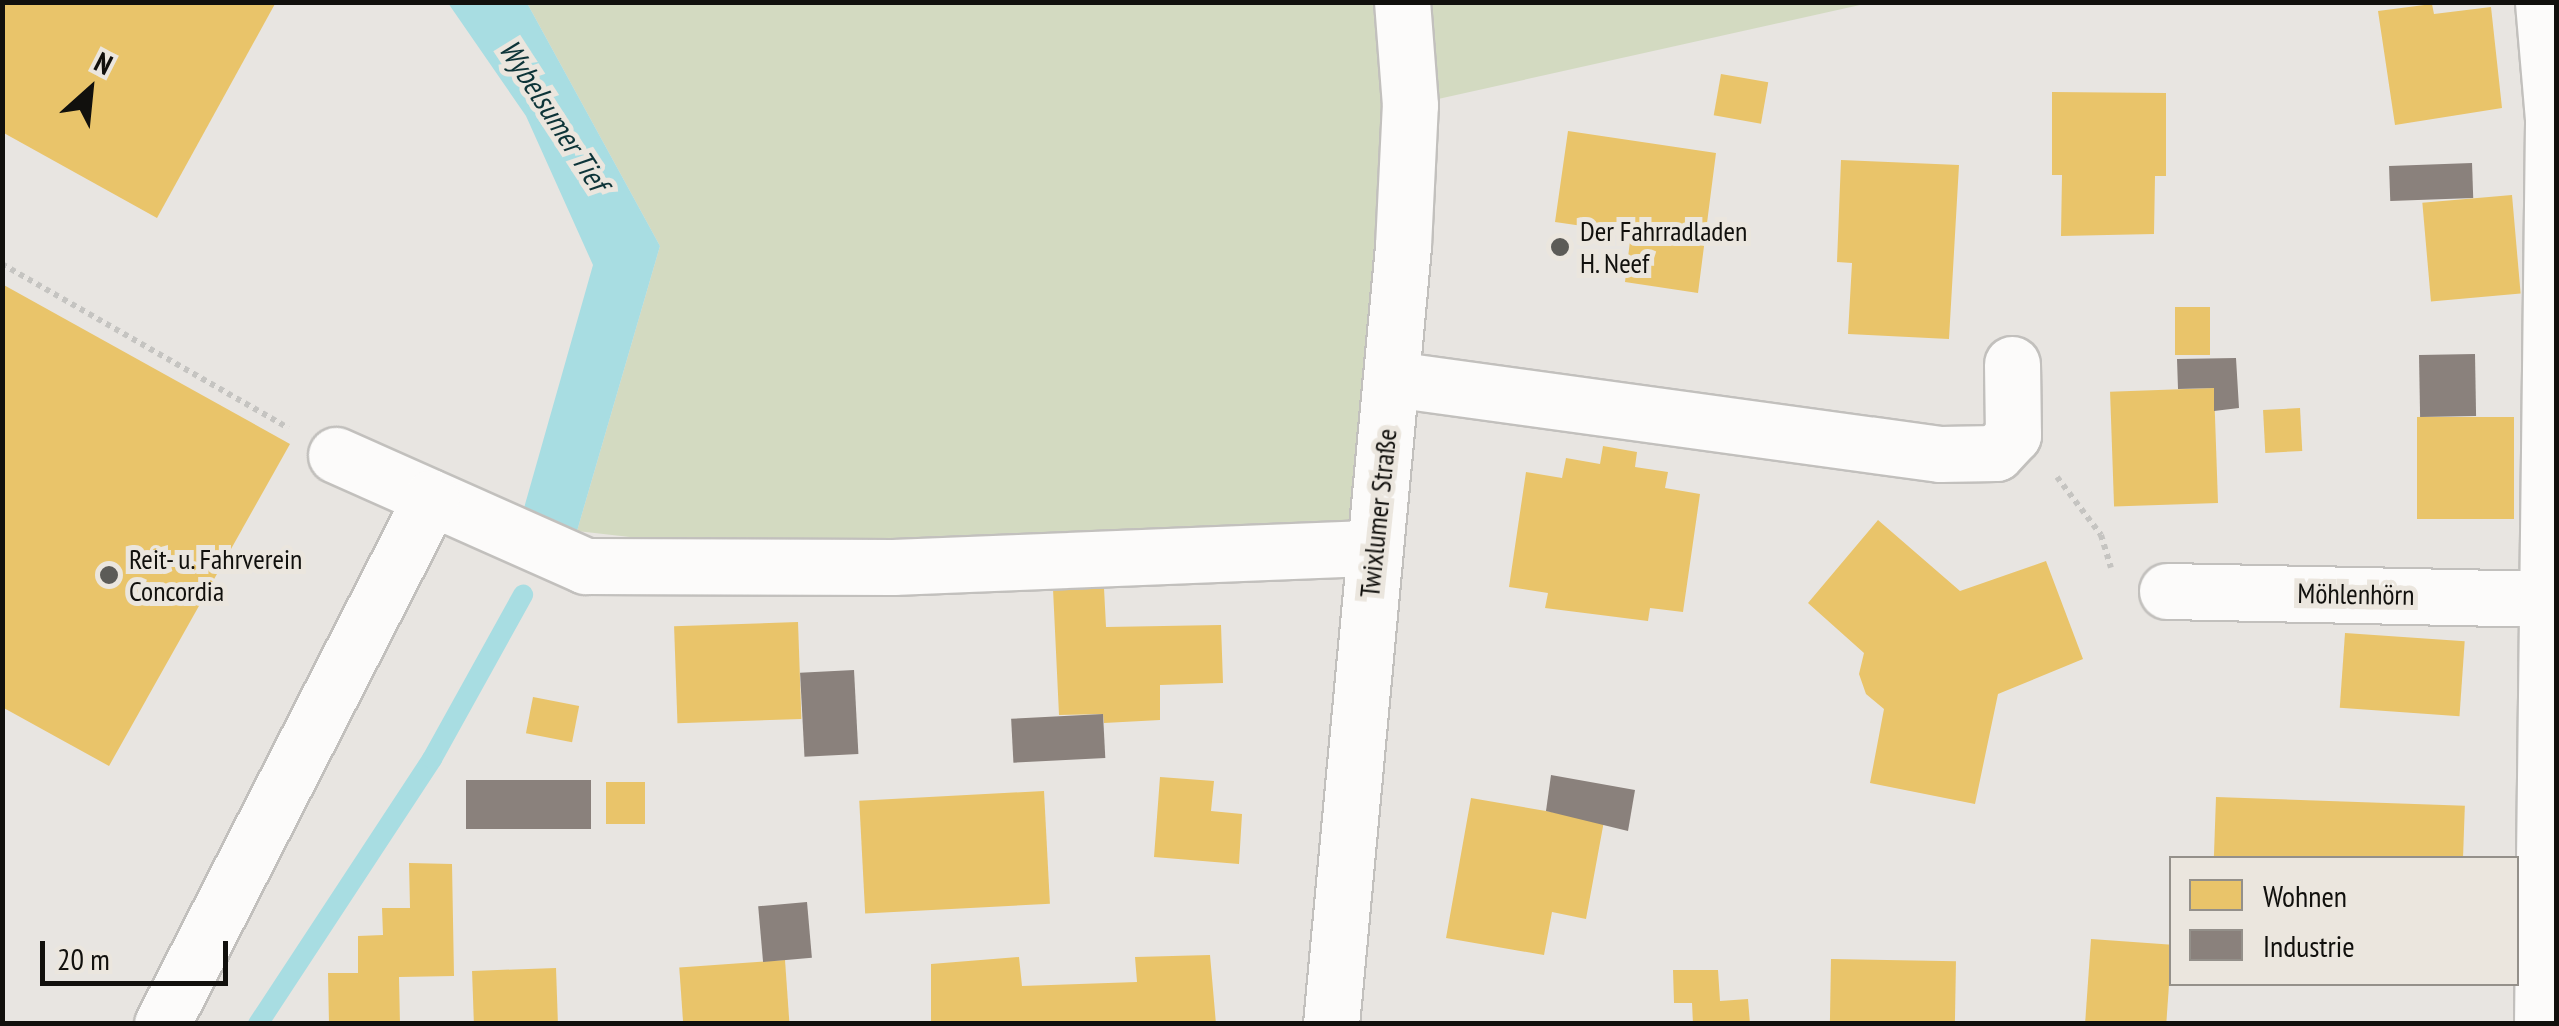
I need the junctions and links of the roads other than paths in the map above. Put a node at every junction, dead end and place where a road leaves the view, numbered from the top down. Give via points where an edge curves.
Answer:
1 (1402, 2) edge
2 (2543, 2) edge
3 (2555, 119) edge
4 (2012, 364) dead end
5 (1393, 379) junction
6 (336, 455) road end
7 (431, 498) junction
8 (1374, 548) junction
9 (2550, 585) edge
10 (2167, 591) road end
11 (162, 1024) edge
12 (1331, 1024) edge
13 (2542, 1024) edge

1 - 5 street, Twixlumer Straße via 1410,104
2 - 3 street
3 - 9 street
4 - 5 street via 2013,435 1996,454 1940,454
5 - 8 street, Twixlumer Straße
6 - 7 street
7 - 8 street via 585,566 893,567
7 - 11 street
8 - 12 street, Twixlumer Straße
9 - 10 street, Möhlenhörn
9 - 13 street

